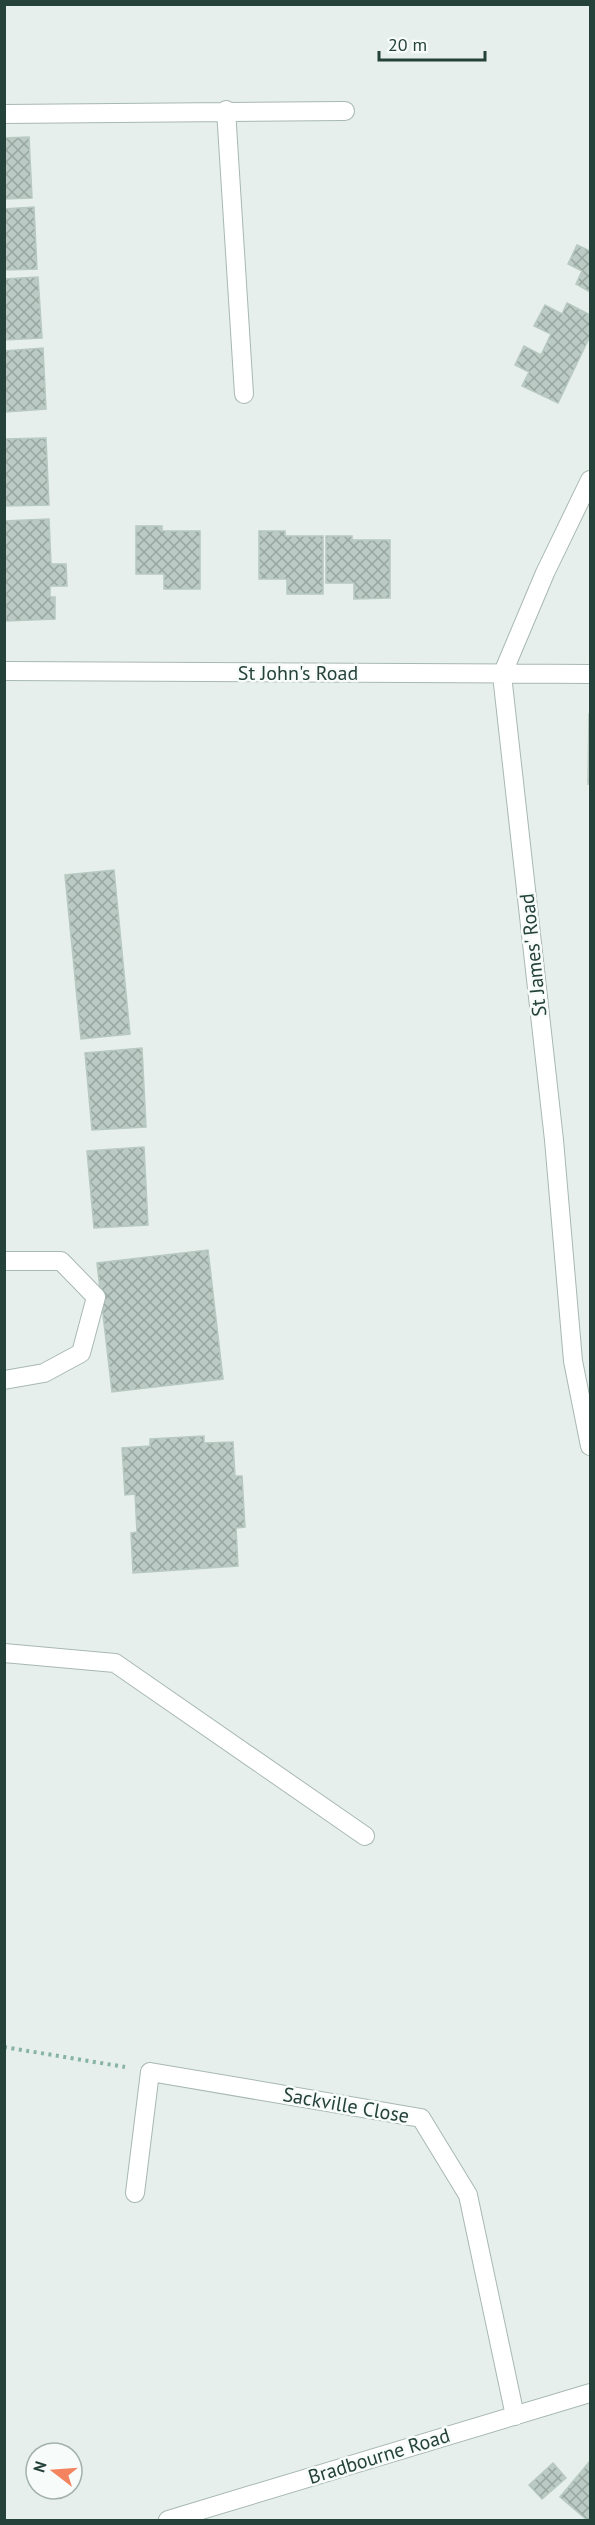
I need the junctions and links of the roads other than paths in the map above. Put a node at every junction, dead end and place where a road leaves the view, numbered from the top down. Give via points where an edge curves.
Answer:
1 (226, 110) junction
2 (345, 111) dead end
3 (4, 114) edge
4 (244, 394) dead end
5 (591, 480) edge
6 (4, 671) edge
7 (591, 674) edge
8 (502, 675) junction
9 (4, 1261) edge
10 (4, 1380) edge
11 (591, 1446) edge
12 (4, 1653) edge
13 (365, 1836) dead end
14 (135, 2193) dead end
15 (591, 2393) edge
16 (515, 2416) junction
17 (168, 2520) edge

1 - 2 street
1 - 3 street
1 - 4 street
5 - 8 street, St James' Road via 544,573
6 - 8 street, St John's Road
7 - 8 street, St John's Road
8 - 11 street, St James' Road via 554,1140 573,1361
9 - 10 street via 61,1262 96,1297 81,1353 44,1374
12 - 13 street via 115,1663
14 - 16 street, Sackville Close via 150,2072 422,2118 468,2195
15 - 16 street, Bradbourne Road
16 - 17 street, Bradbourne Road

